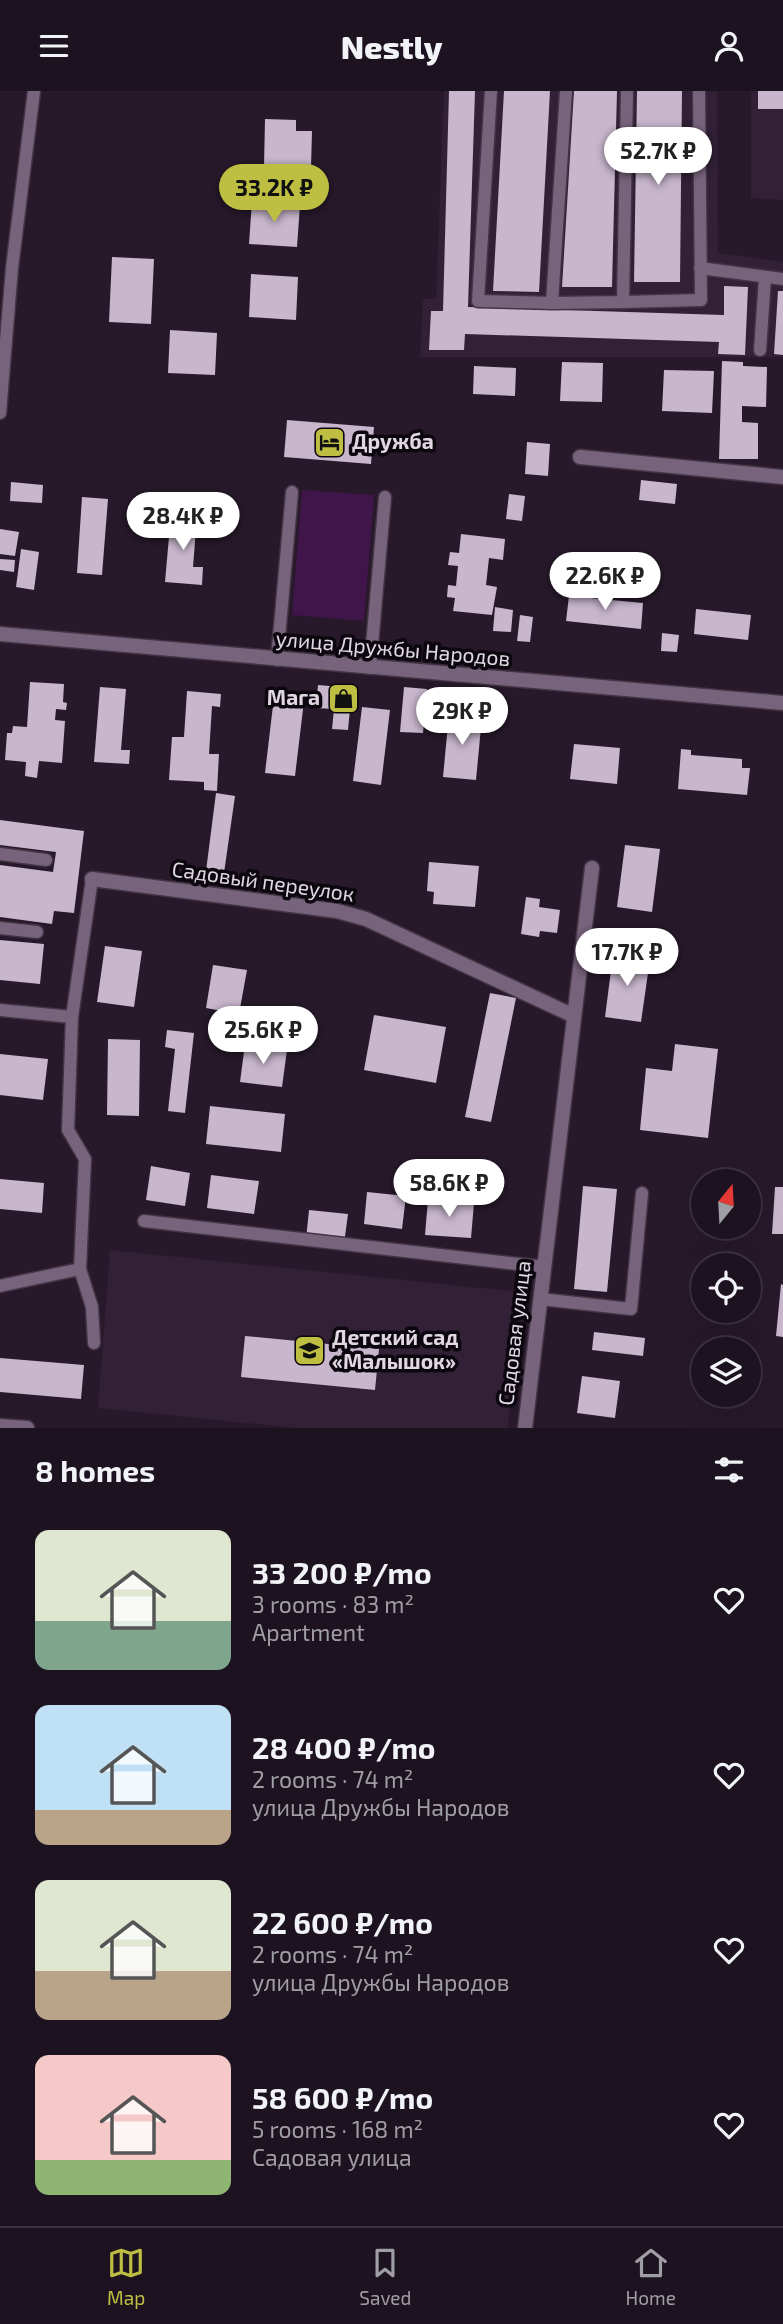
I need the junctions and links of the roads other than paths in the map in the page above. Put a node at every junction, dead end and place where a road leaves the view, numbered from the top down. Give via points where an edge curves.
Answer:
1 (34, 91) edge
2 (491, 91) edge
3 (566, 91) edge
4 (627, 91) edge
5 (699, 91) edge
6 (700, 268) junction
7 (765, 278) junction
8 (783, 279) edge
9 (623, 302) junction
10 (552, 303) junction
11 (760, 350) dead end
12 (0, 413) edge
13 (580, 457) dead end
14 (783, 477) edge
15 (292, 492) dead end
16 (385, 497) dead end
17 (0, 634) edge
18 (278, 660) junction
19 (370, 668) junction
20 (783, 703) edge
21 (0, 854) edge
22 (46, 860) dead end
23 (592, 868) dead end
24 (92, 879) joint
25 (0, 928) edge
26 (37, 932) dead end
27 (0, 1010) edge
28 (574, 1016) junction
29 (72, 1017) junction
30 (642, 1193) dead end
31 (145, 1221) dead end
32 (544, 1267) junction
33 (80, 1269) junction
34 (0, 1286) edge
35 (540, 1299) junction
36 (94, 1343) dead end
37 (525, 1428) edge

1 - 12 lane
2 - 10 lane via 478,301
3 - 10 lane
4 - 9 lane
5 - 6 lane
6 - 7 lane
6 - 9 lane via 701,300
7 - 8 lane
7 - 11 lane
9 - 10 lane
13 - 14 street
15 - 18 lane
16 - 19 lane
17 - 18 street, улица Дружбы Народов
18 - 19 street, улица Дружбы Народов
19 - 20 street, улица Дружбы Народов
21 - 22 lane
23 - 28 street, Садовая улица
24 - 28 street, Садовый переулок via 337,911 366,919
24 - 29 lane
25 - 26 lane
27 - 29 lane
28 - 32 street, Садовая улица
29 - 33 lane via 68,1130 85,1159
30 - 35 lane via 631,1309
31 - 32 lane
32 - 35 street, Садовая улица
33 - 34 lane
33 - 36 lane via 92,1307
35 - 37 street, Садовая улица

